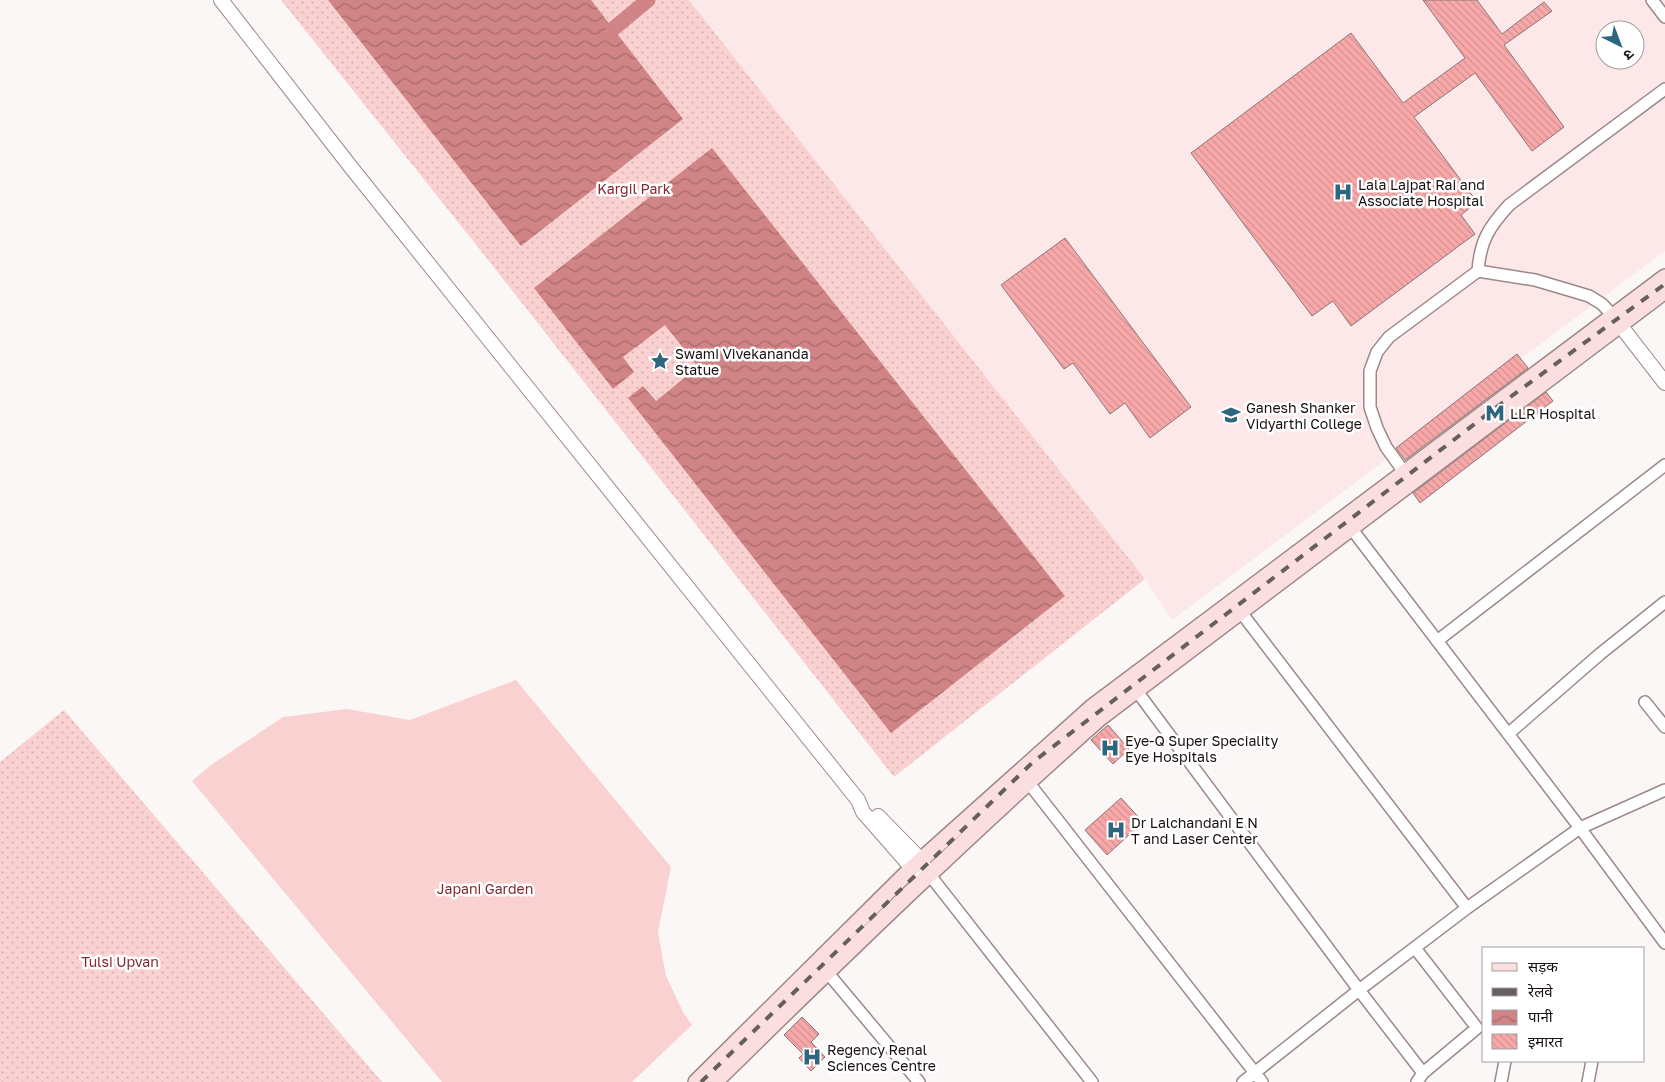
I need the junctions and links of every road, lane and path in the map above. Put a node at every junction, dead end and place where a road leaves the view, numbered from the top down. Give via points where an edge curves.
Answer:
1 (221, 0) edge
2 (1652, 0) edge
3 (1665, 17) edge
4 (1665, 89) edge
5 (1478, 271) junction
6 (1665, 277) edge
7 (1665, 290) edge
8 (1616, 320) junction
9 (1665, 383) edge
10 (1665, 465) edge
11 (1404, 472) junction
12 (1351, 528) junction
13 (1280, 573) junction
14 (1665, 602) edge
15 (1240, 611) junction
16 (1437, 641) junction
17 (1136, 690) junction
18 (1645, 702) dead end
19 (1665, 727) edge
20 (1508, 734) junction
21 (1028, 782) junction
22 (1665, 790) edge
23 (1580, 828) junction
24 (916, 864) junction
25 (929, 874) junction
26 (1467, 908) junction
27 (1665, 943) edge
28 (1414, 948) junction
29 (827, 972) junction
30 (1359, 990) junction
31 (1480, 1025) edge
32 (1505, 1062) edge
33 (1592, 1062) edge
34 (1258, 1077) edge
35 (1420, 1078) edge
36 (696, 1082) edge
37 (715, 1082) edge
38 (919, 1082) edge
39 (1092, 1082) edge
40 (1243, 1082) edge
41 (1501, 1082) edge
42 (1588, 1082) edge

1 - 24 street via 858,800 863,812
2 - 3 street
4 - 5 street via 1509,206 1484,238
5 - 8 street via 1535,280 1589,296 1602,304
5 - 11 street via 1389,337 1377,352 1370,371 1370,407 1377,428
6 - 8 main road
7 - 8 main road
8 - 9 street
8 - 11 main road
8 - 12 main road
10 - 16 street
11 - 13 main road
12 - 13 main road
12 - 16 street
13 - 15 main road
13 - 24 main road via 1092,707
14 - 20 street
15 - 17 main road
15 - 26 street
16 - 20 street
17 - 21 main road
17 - 30 street
18 - 19 street
20 - 23 street
21 - 25 main road
21 - 34 street
22 - 23 street
23 - 26 street
23 - 27 street
24 - 25 street
24 - 36 main road
25 - 29 main road
25 - 39 street
26 - 28 street
28 - 30 street
28 - 31 street
29 - 37 main road
29 - 38 street
30 - 34 street
30 - 35 street
31 - 35 street
32 - 41 street
33 - 42 street
34 - 40 street

